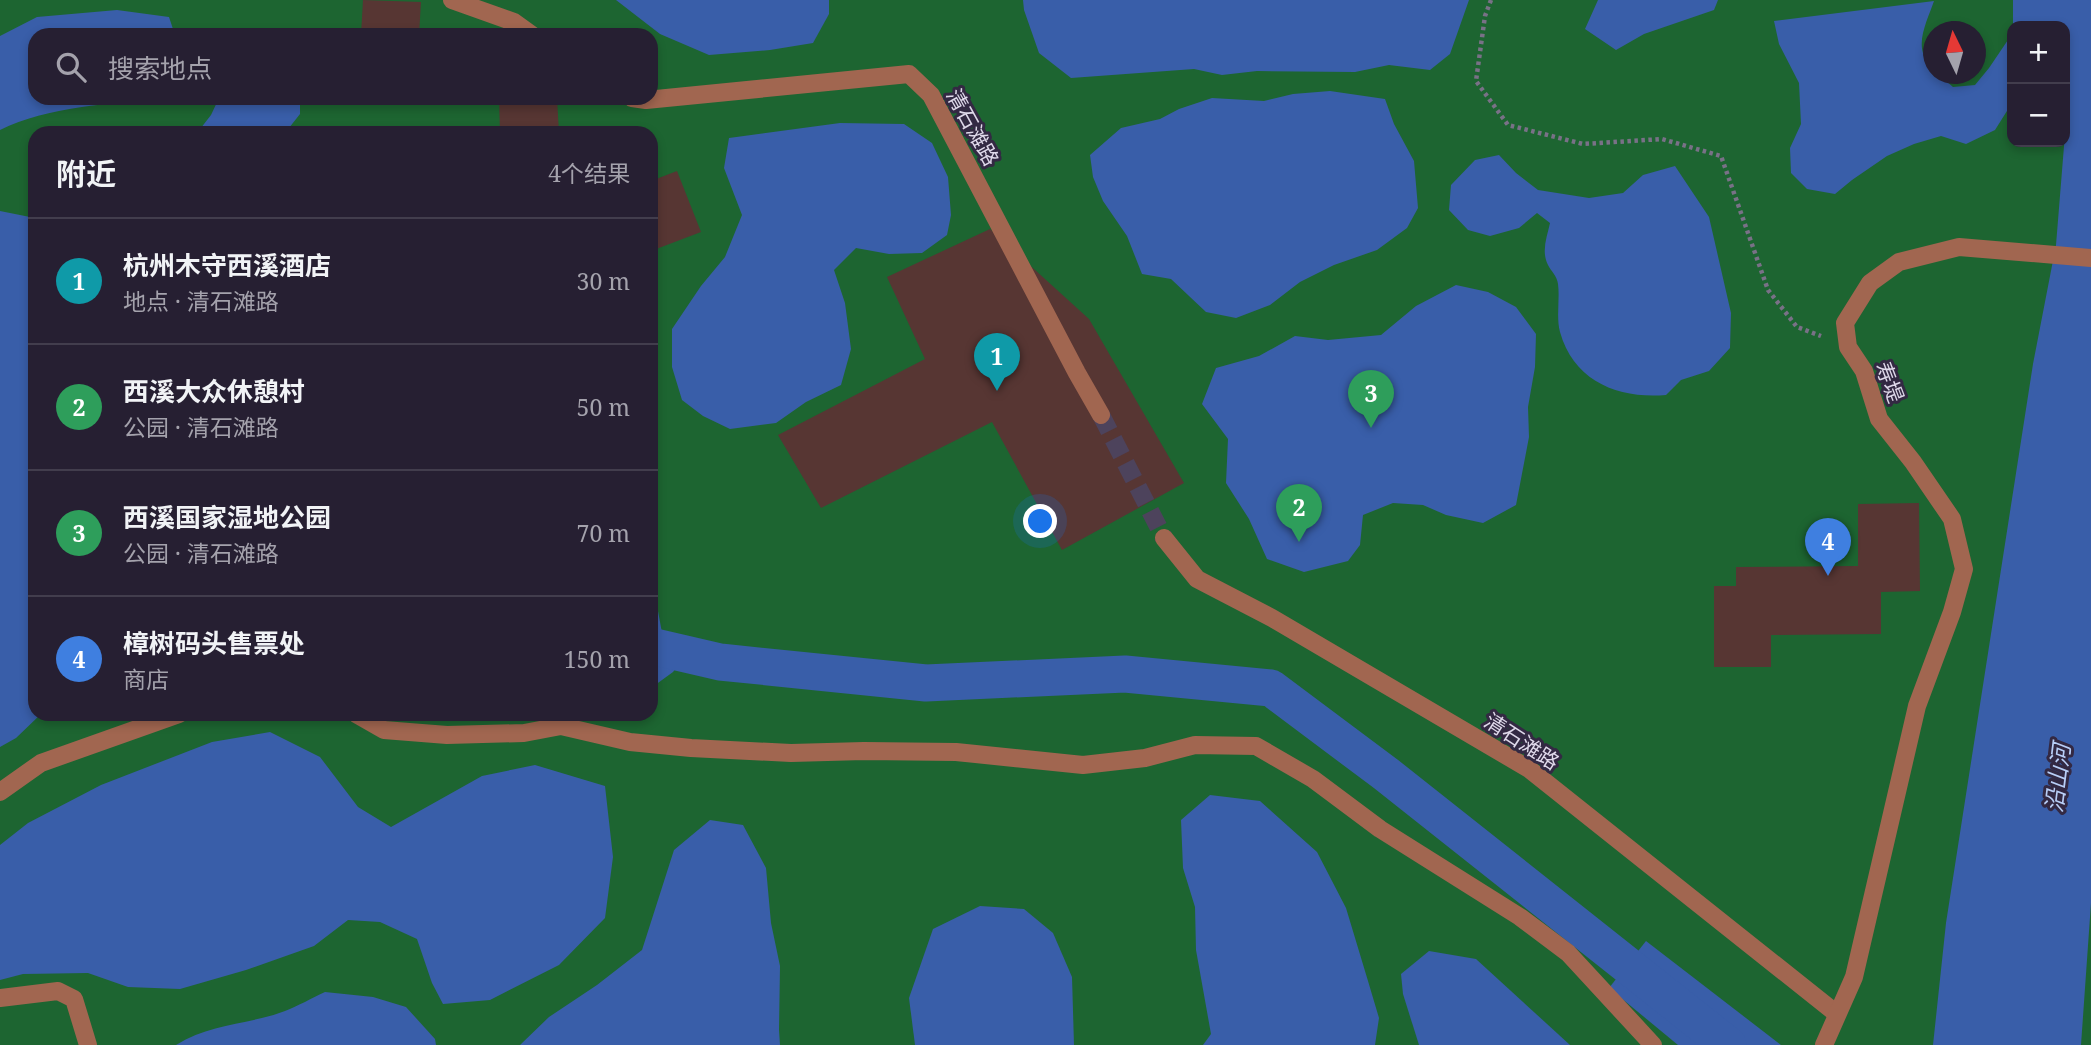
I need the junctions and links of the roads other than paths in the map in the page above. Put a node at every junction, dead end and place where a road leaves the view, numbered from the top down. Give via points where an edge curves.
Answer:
1 (452, 0) edge
2 (522, 28) edge
3 (658, 99) edge
4 (2091, 258) edge
5 (1101, 415) tunnel mouth
6 (1164, 538) tunnel mouth
7 (159, 721) edge
8 (368, 721) edge
9 (0, 792) edge
10 (0, 998) edge
11 (1837, 1014) junction
12 (88, 1045) edge
13 (1653, 1045) edge
14 (1824, 1045) edge

1 - 2 street
3 - 5 street, 清石滩路 via 909,74 931,95
4 - 11 street, 寿堤 via 1959,247 1899,262 1870,283 1846,323 1848,347 1864,371 1879,419 1952,519 1964,569 1917,706 1854,977
6 - 11 street, 清石滩路 via 1197,579 1529,769
7 - 9 street via 41,763
8 - 13 street via 384,730 434,734 524,733 561,726 691,748 956,752 1083,765 1145,758 1195,745 1256,746 1313,779 1380,829 1539,931 1568,953
10 - 12 street via 58,991 74,999
11 - 14 street, 寿堤

